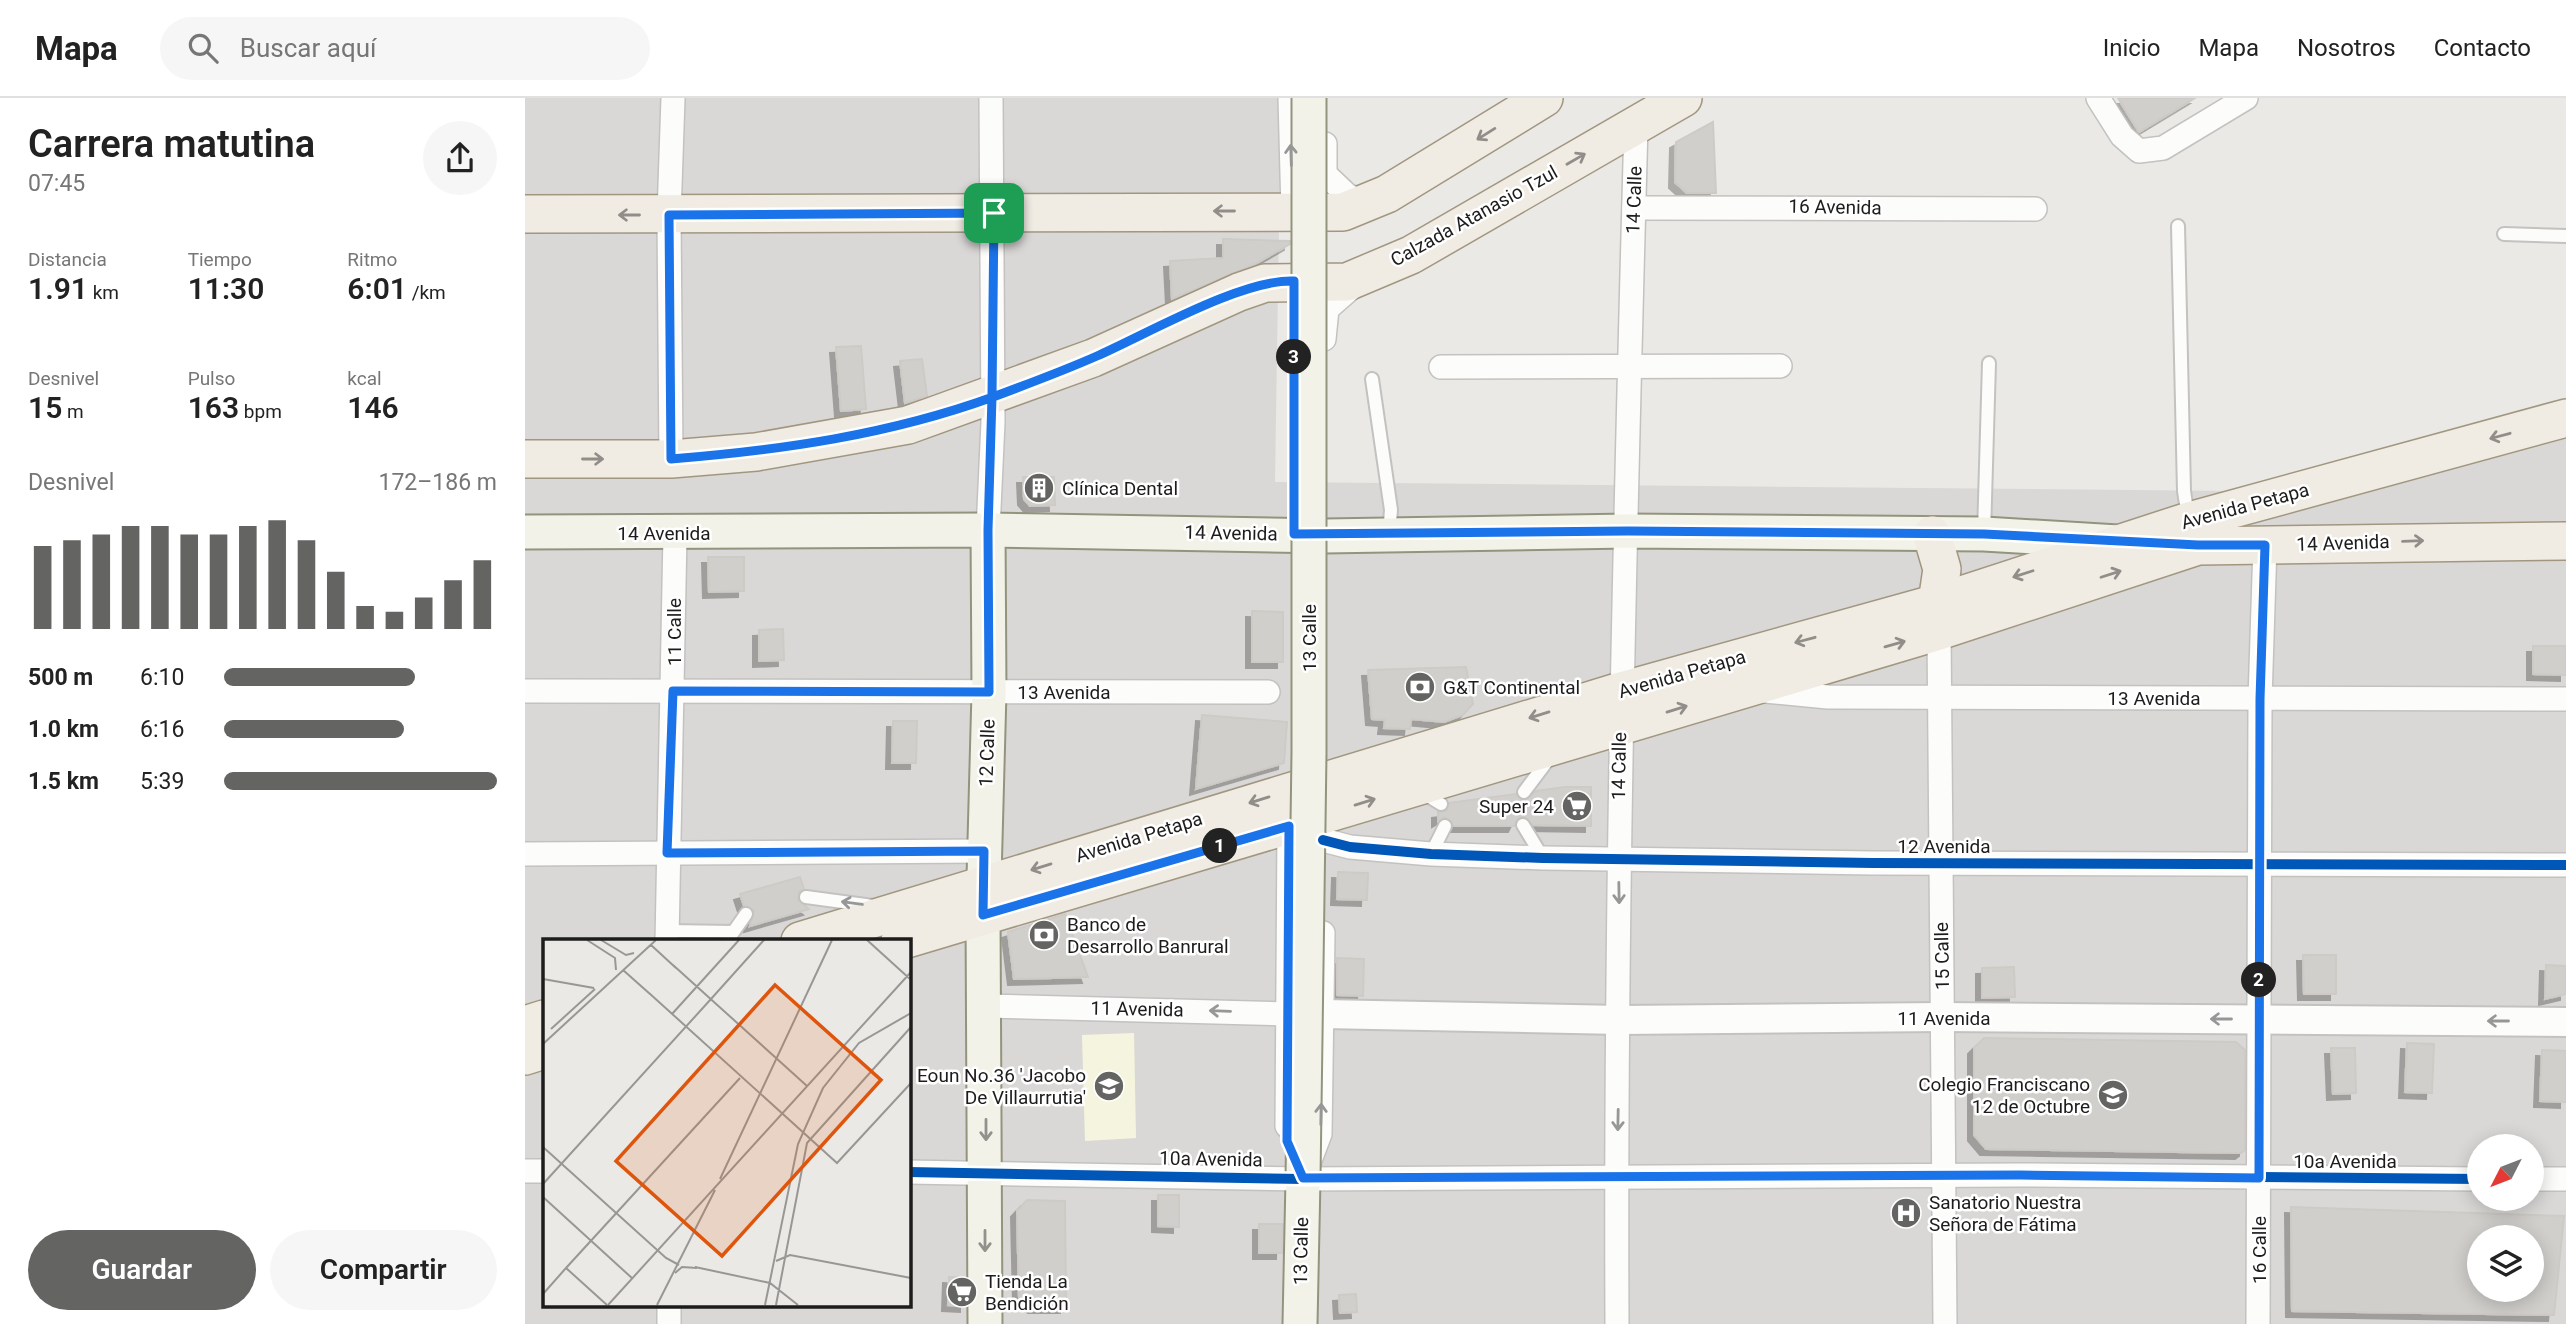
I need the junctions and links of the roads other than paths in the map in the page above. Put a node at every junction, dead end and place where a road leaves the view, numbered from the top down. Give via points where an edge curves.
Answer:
1 (673, 98) edge
2 (991, 98) edge
3 (1290, 98) edge
4 (1310, 98) edge
5 (1325, 98) edge
6 (1544, 98) edge
7 (1683, 98) edge
8 (2098, 98) edge
9 (2246, 98) edge
10 (1636, 125) junction
11 (1365, 204) junction
12 (1634, 208) junction
13 (2035, 209) dead end
14 (1293, 212) junction
15 (994, 213) junction
16 (525, 214) edge
17 (669, 215) junction
18 (2179, 226) dead end
19 (2504, 234) dead end
20 (2566, 236) edge
21 (1371, 271) junction
22 (1294, 281) junction
23 (1989, 363) dead end
24 (1629, 366) junction
25 (1780, 366) dead end
26 (1441, 367) dead end
27 (1372, 379) dead end
28 (992, 397) junction
29 (2566, 418) edge
30 (525, 459) edge
31 (671, 459) junction
32 (988, 530) junction
33 (1628, 531) junction
34 (525, 532) edge
35 (2193, 533) junction
36 (675, 534) junction
37 (1984, 534) junction
38 (1310, 535) junction
39 (1389, 535) junction
40 (1932, 535) junction
41 (2566, 541) edge
42 (2119, 542) junction
43 (2265, 545) junction
44 (1938, 617) junction
45 (1743, 688) junction
46 (525, 691) edge
47 (673, 691) junction
48 (1621, 691) junction
49 (989, 692) junction
50 (1268, 692) dead end
51 (1940, 698) junction
52 (2260, 699) junction
53 (2566, 699) edge
54 (1620, 726) junction
55 (1560, 744) junction
56 (1524, 792) dead end
57 (1317, 806) junction
58 (1523, 825) dead end
59 (1289, 826) junction
60 (1445, 826) dead end
61 (667, 853) junction
62 (525, 854) edge
63 (1431, 854) junction
64 (1543, 858) junction
65 (1618, 859) junction
66 (1941, 863) junction
67 (2259, 864) junction
68 (2566, 865) edge
69 (984, 883) junction
70 (806, 897) dead end
71 (746, 914) dead end
72 (899, 925) edge
73 (667, 936) edge
74 (730, 936) edge
75 (812, 939) edge
76 (986, 1006) junction
77 (1288, 1014) junction
78 (1323, 1014) junction
79 (1942, 1017) junction
80 (543, 1019) edge
81 (1620, 1020) junction
82 (2259, 1020) junction
83 (2566, 1022) edge
84 (525, 1025) edge
85 (543, 1050) edge
86 (525, 1056) edge
87 (525, 1171) edge
88 (543, 1171) edge
89 (910, 1172) edge
90 (986, 1173) junction
91 (1616, 1177) junction
92 (1303, 1178) junction
93 (1943, 1178) junction
94 (2259, 1178) junction
95 (2467, 1179) edge
96 (2545, 1179) edge
97 (2566, 1179) edge
98 (669, 1306) edge
99 (669, 1324) edge
100 (985, 1324) edge
101 (1300, 1324) edge
102 (1617, 1324) edge
103 (1945, 1324) edge
104 (2259, 1324) edge

1 - 17 street
2 - 15 street, 12 Calle
14 -> 3 street
4 - 92 main road, 13 Calle, bridge
5 - 11 street via 1325,174 1347,195
6 -> 11 main road
7 - 10 main road, Calzada Atanasio Tzul
8 - 9 street via 2122,136 2139,151 2163,148
10 - 12 street, 14 Calle
21 -> 10 main road, Calzada Atanasio Tzul via 1411,255
11 - 14 main road via 1343,212
12 - 13 street, 16 Avenida
12 - 24 street, 14 Calle
14 -> 15 main road
15 - 17 main road
15 - 28 street, 12 Calle
17 -> 16 main road
17 - 31 street
18 - 35 lane via 2184,491
19 - 20 lane
21 - 22 main road, Calzada Atanasio Tzul via 1338,284
21 - 38 street, 13 Calle via 1324,314
22 - 28 main road, Calzada Atanasio Tzul via 1265,283 1239,292 1093,358
22 - 38 street, 13 Calle
23 - 37 lane
24 - 25 street
24 - 26 street
24 - 33 street, 14 Calle
27 - 39 lane via 1391,510
28 - 31 main road, Calzada Atanasio Tzul via 908,425 835,440
28 - 32 street, 12 Calle
29 -> 35 main road, Avenida Petapa
30 -> 31 main road, Calzada Atanasio Tzul
32 - 36 main road, 14 Avenida
32 - 38 main road, 14 Avenida
32 - 49 main road, 12 Calle
33 - 39 main road, 14 Avenida
33 - 40 main road, 14 Avenida
33 - 48 street, 14 Calle
34 - 36 main road, 14 Avenida
35 - 42 main road, Avenida Petapa
35 - 43 main road, 14 Avenida
44 -> 35 main road, Avenida Petapa
36 - 47 street, 11 Calle
37 - 40 main road, 14 Avenida
37 - 42 main road, 14 Avenida
38 - 39 main road, 14 Avenida
38 - 57 street, 13 Calle
38 - 57 street
40 - 44 main road via 1942,569
43 -> 41 main road, 14 Avenida
42 -> 44 main road, Avenida Petapa
43 - 52 street, 16 Calle
45 -> 44 main road, Avenida Petapa
44 -> 48 main road, Avenida Petapa
44 - 51 street, 15 Calle
45 - 51 street, 13 Avenida via 1828,697
54 -> 45 main road, Avenida Petapa
46 - 47 street, 13 Avenida
47 - 49 street, 13 Avenida
47 - 61 street, 11 Calle
48 - 54 street, 14 Calle
48 -> 57 main road, Avenida Petapa
49 - 50 street, 13 Avenida
49 - 69 main road, 12 Calle
51 - 52 street, 13 Avenida
51 - 66 street, 15 Calle
52 - 53 street, 13 Avenida
52 - 67 street, 16 Calle
54 - 55 main road, Avenida Petapa
54 - 65 street, 14 Calle
55 - 56 lane
57 -> 55 main road, Avenida Petapa via 1427,795
57 - 59 main road, Avenida Petapa
57 - 63 street, 12 Avenida via 1350,847
57 -> 69 main road, Avenida Petapa
57 - 78 street, 13 Calle
58 - 64 lane
59 - 69 main road, Avenida Petapa
59 - 77 street, 13 Calle
60 - 63 lane
61 - 62 street
61 - 69 street
61 - 73 street, 11 Calle
63 - 64 street, 12 Avenida
64 - 65 street, 12 Avenida
65 - 66 street, 12 Avenida
65 -> 81 street, 14 Calle
66 - 67 street, 12 Avenida
66 - 79 street, 15 Calle
67 - 68 street, 12 Avenida
67 - 82 street, 16 Calle
69 - 72 main road, Avenida Petapa
69 - 76 main road, 12 Calle
72 -> 70 lane
71 - 74 lane
72 - 75 main road, Avenida Petapa
73 - 74 lane
77 -> 76 street, 11 Avenida
76 -> 90 main road, 12 Calle
77 - 92 street, 13 Calle via 1287,1141
78 - 81 street, 11 Avenida
92 -> 78 street, 13 Calle via 1320,1134
79 - 81 street, 11 Avenida
82 -> 79 street, 11 Avenida
79 - 93 street, 15 Calle
80 - 84 main road
81 -> 91 street, 14 Calle
83 -> 82 street, 11 Avenida
82 - 94 street, 16 Calle
85 - 86 main road
87 - 88 street
89 - 90 street, 10a Avenida
90 - 92 street, 10a Avenida
90 -> 100 main road, 12 Calle
91 - 92 street, 10a Avenida
91 - 93 street, 10a Avenida
91 - 102 street, 14 Calle
92 - 101 main road, 13 Calle
93 - 94 street, 10a Avenida
93 - 103 street, 15 Calle
94 - 95 street, 10a Avenida
94 - 104 street, 16 Calle
96 - 97 street
98 - 99 street

